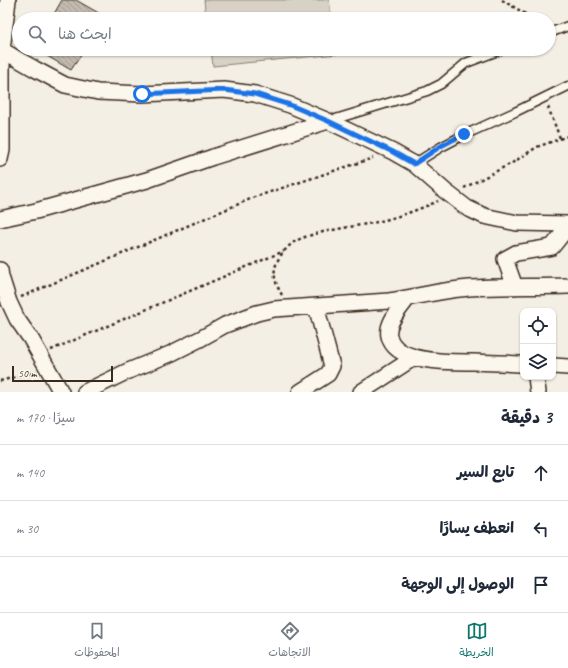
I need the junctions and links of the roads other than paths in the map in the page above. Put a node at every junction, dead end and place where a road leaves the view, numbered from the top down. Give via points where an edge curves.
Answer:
1 (8, 0) edge
2 (568, 26) edge
3 (556, 30) edge
4 (1, 49) edge
5 (12, 55) edge
6 (13, 56) edge
7 (484, 56) edge
8 (568, 86) edge
9 (328, 121) junction
10 (0, 159) edge
11 (414, 164) junction
12 (0, 219) edge
13 (568, 225) edge
14 (0, 270) edge
15 (568, 286) edge
16 (515, 288) junction
17 (407, 298) junction
18 (316, 306) junction
19 (414, 357) junction
20 (520, 364) edge
21 (556, 366) edge
22 (568, 367) edge
23 (536, 380) edge
24 (61, 392) edge
25 (85, 392) edge
26 (300, 392) edge
27 (361, 392) edge
28 (538, 392) edge

1 - 4 street
2 - 3 lane
4 - 5 street
4 - 10 street
6 - 9 street via 65,85 98,92 142,94 224,90 255,94
7 - 9 lane via 466,63 441,84 427,91
8 - 11 lane via 464,134
9 - 11 street
9 - 12 street via 152,179
11 - 13 street via 450,196 484,216 517,223
13 - 16 street via 552,247 516,253 505,259
14 - 24 street via 17,319
15 - 16 street
16 - 17 street via 454,289
17 - 18 street
17 - 19 street via 389,327 389,336 396,349
18 - 25 street via 257,313 225,325 170,354
18 - 26 street via 332,366 328,374
19 - 20 street via 434,361
19 - 27 street
21 - 22 street
23 - 28 street

